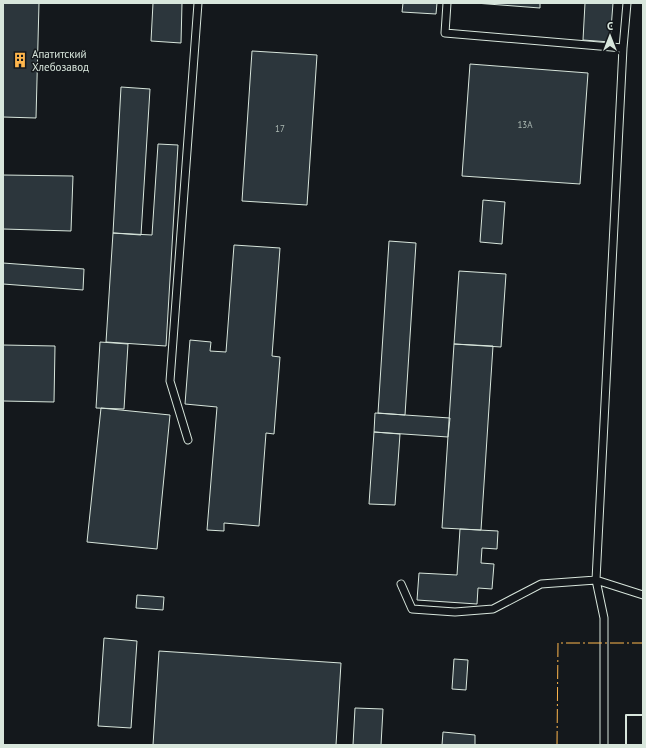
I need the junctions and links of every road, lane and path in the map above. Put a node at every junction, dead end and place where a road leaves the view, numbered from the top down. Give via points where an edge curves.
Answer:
1 (198, 3) edge
2 (447, 3) edge
3 (627, 3) edge
4 (623, 48) junction
5 (188, 440) dead end
6 (596, 580) junction
7 (401, 584) dead end
8 (643, 595) edge
9 (604, 745) edge

1 - 5 lane via 170,381
2 - 4 lane via 445,33
3 - 4 lane
4 - 6 lane
6 - 7 lane via 541,584 493,610 455,612 412,609
6 - 8 lane
6 - 9 lane via 604,618

